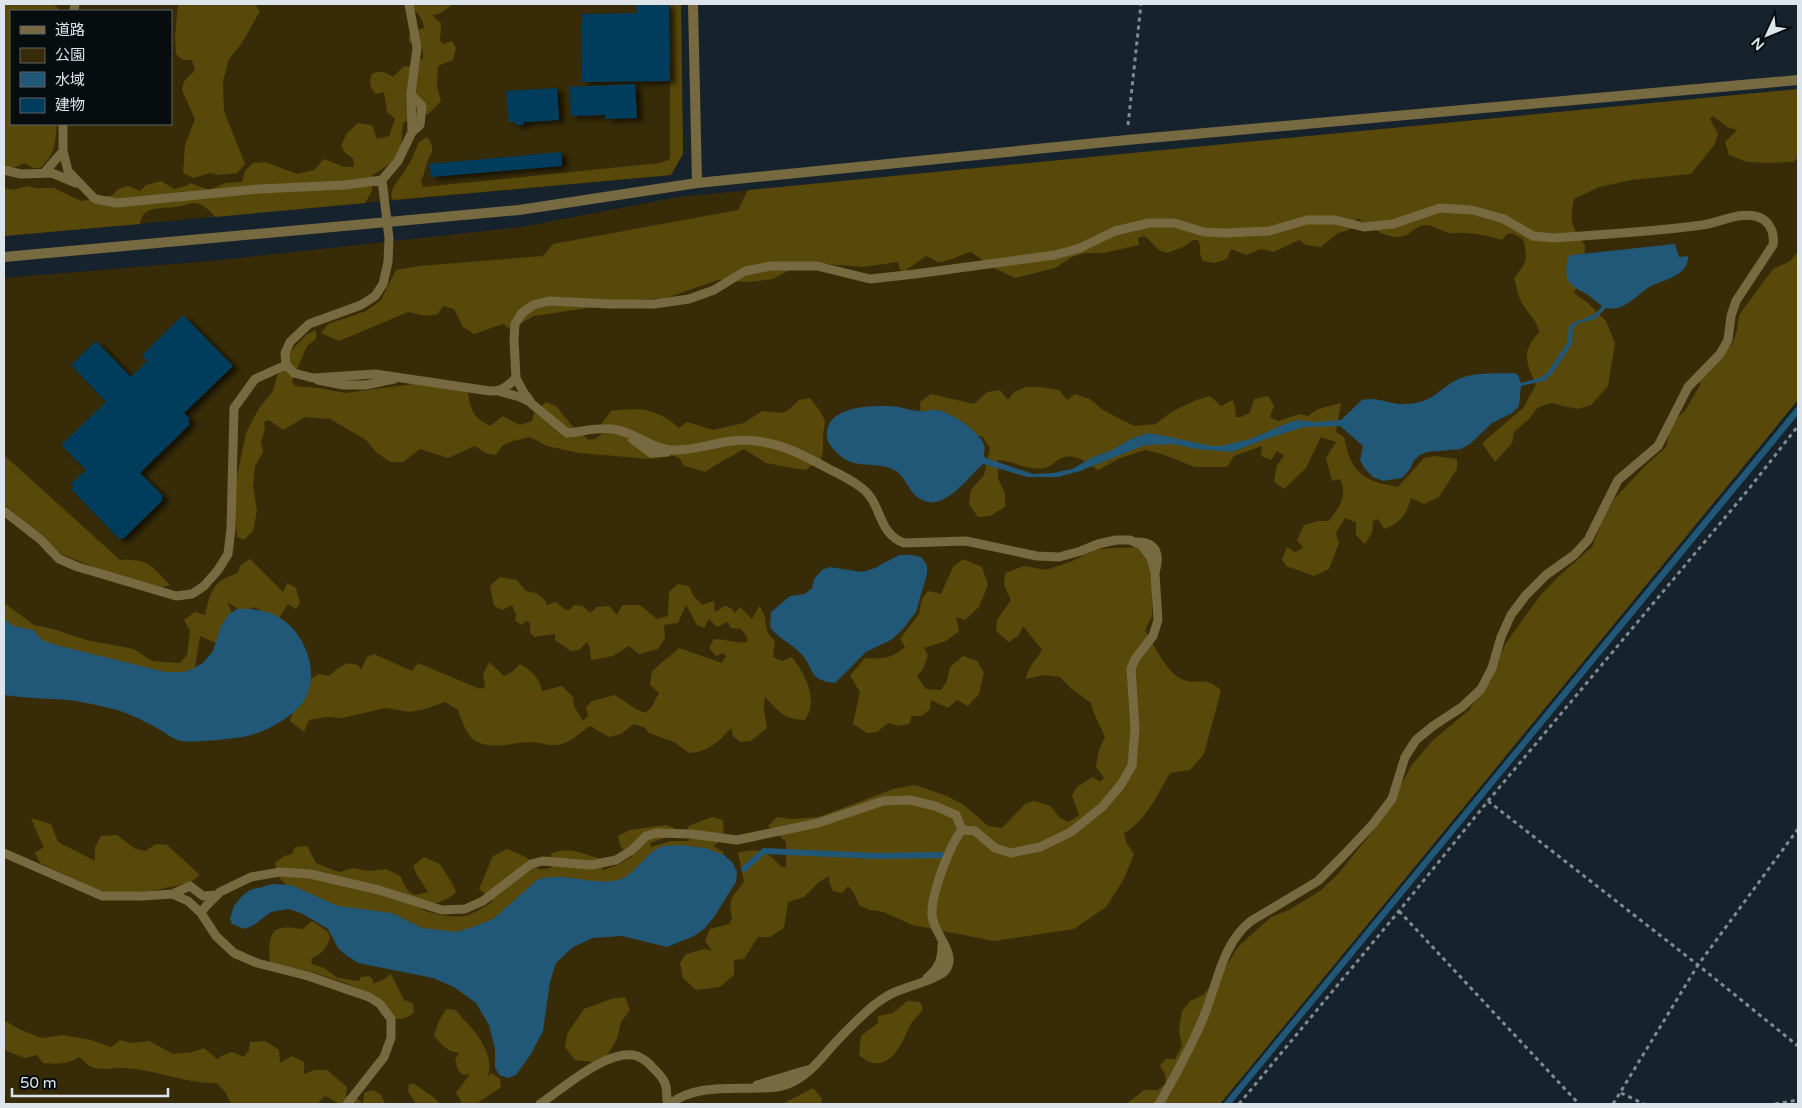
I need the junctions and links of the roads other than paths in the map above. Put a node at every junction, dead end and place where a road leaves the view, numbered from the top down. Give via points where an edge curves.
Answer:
1 (409, 4) edge
2 (693, 4) edge
3 (1798, 80) edge
4 (63, 125) edge
5 (63, 151) junction
6 (4, 170) edge
7 (44, 173) junction
8 (382, 180) junction
9 (697, 183) junction
10 (80, 185) junction
11 (386, 222) junction
12 (4, 257) edge
13 (286, 365) junction
14 (516, 378) junction
15 (498, 392) junction
16 (532, 404) junction
17 (4, 511) edge
18 (956, 814) junction
19 (962, 830) junction
20 (975, 831) junction
21 (4, 853) edge
22 (172, 894) junction
23 (217, 895) junction
24 (202, 913) junction
25 (666, 1085) junction
26 (684, 1095) junction
27 (347, 1104) edge
28 (540, 1104) edge
29 (668, 1104) edge
30 (1158, 1104) edge

1 - 8 lane via 417,48 412,132 398,161
2 - 9 street
3 - 9 street via 1127,140
4 - 5 lane
5 - 7 lane
5 - 10 lane via 68,171
6 - 7 lane via 21,174
7 - 10 lane via 62,176
8 - 10 lane via 116,203 95,199
8 - 11 lane
9 - 11 street via 519,210
11 - 12 street
11 - 13 lane via 388,262 383,284 375,296 361,305 309,324 290,342 284,353
13 - 15 lane via 294,373 313,378 375,374
13 - 17 lane via 255,379 234,408 232,529 228,554 204,586 192,594 176,596 59,559
14 - 15 lane
14 - 16 lane
14 - 30 lane via 516,324 522,313 533,305 549,301 654,304 689,299 714,290 745,271 771,266 816,266 870,279 1054,255 1080,248 1114,231 1149,223 1174,223 1204,232 1226,233 1269,231 1307,220 1335,220 1364,227 1393,224 1440,208 1472,210 1504,219 1533,236 1553,238 1703,225 1744,215 1764,220 1774,236 1773,245 1736,301 1728,340 1720,354 1688,387 1658,446 1618,480 1588,540 1526,595 1501,637 1492,668 1481,689 1416,740 1405,757 1392,798 1373,824 1318,881 1250,921 1234,938 1202,1022
15 - 16 lane via 520,397
16 - 20 lane via 567,433 613,429 672,450 693,450 731,441 752,440 770,442 799,452 860,486 872,498 887,532 904,543 966,541 1037,556 1059,556 1116,540 1130,540 1141,545 1151,558 1155,574 1158,620 1153,636 1131,669 1135,728 1132,766 1102,808 1071,832 1040,847 1011,853 995,848
18 - 19 lane
18 - 20 lane
18 - 23 lane via 910,800 882,801 818,823 736,840 656,833 646,836 616,860 592,865 543,861 531,864 483,901 465,909 442,910 379,890 310,874 280,872 251,877
19 - 20 lane
19 - 26 lane via 948,854 934,896 932,917 950,964 940,976 892,993 874,1006 812,1068 786,1085 716,1088
21 - 22 lane via 102,896
22 - 23 lane via 190,886 203,896
22 - 24 lane via 188,901
23 - 24 lane
24 - 27 lane via 216,936 234,953 370,997 391,1018 391,1038 384,1057
25 - 26 lane
25 - 28 lane via 651,1065 638,1056 625,1055 589,1070
25 - 29 lane
26 - 29 lane

